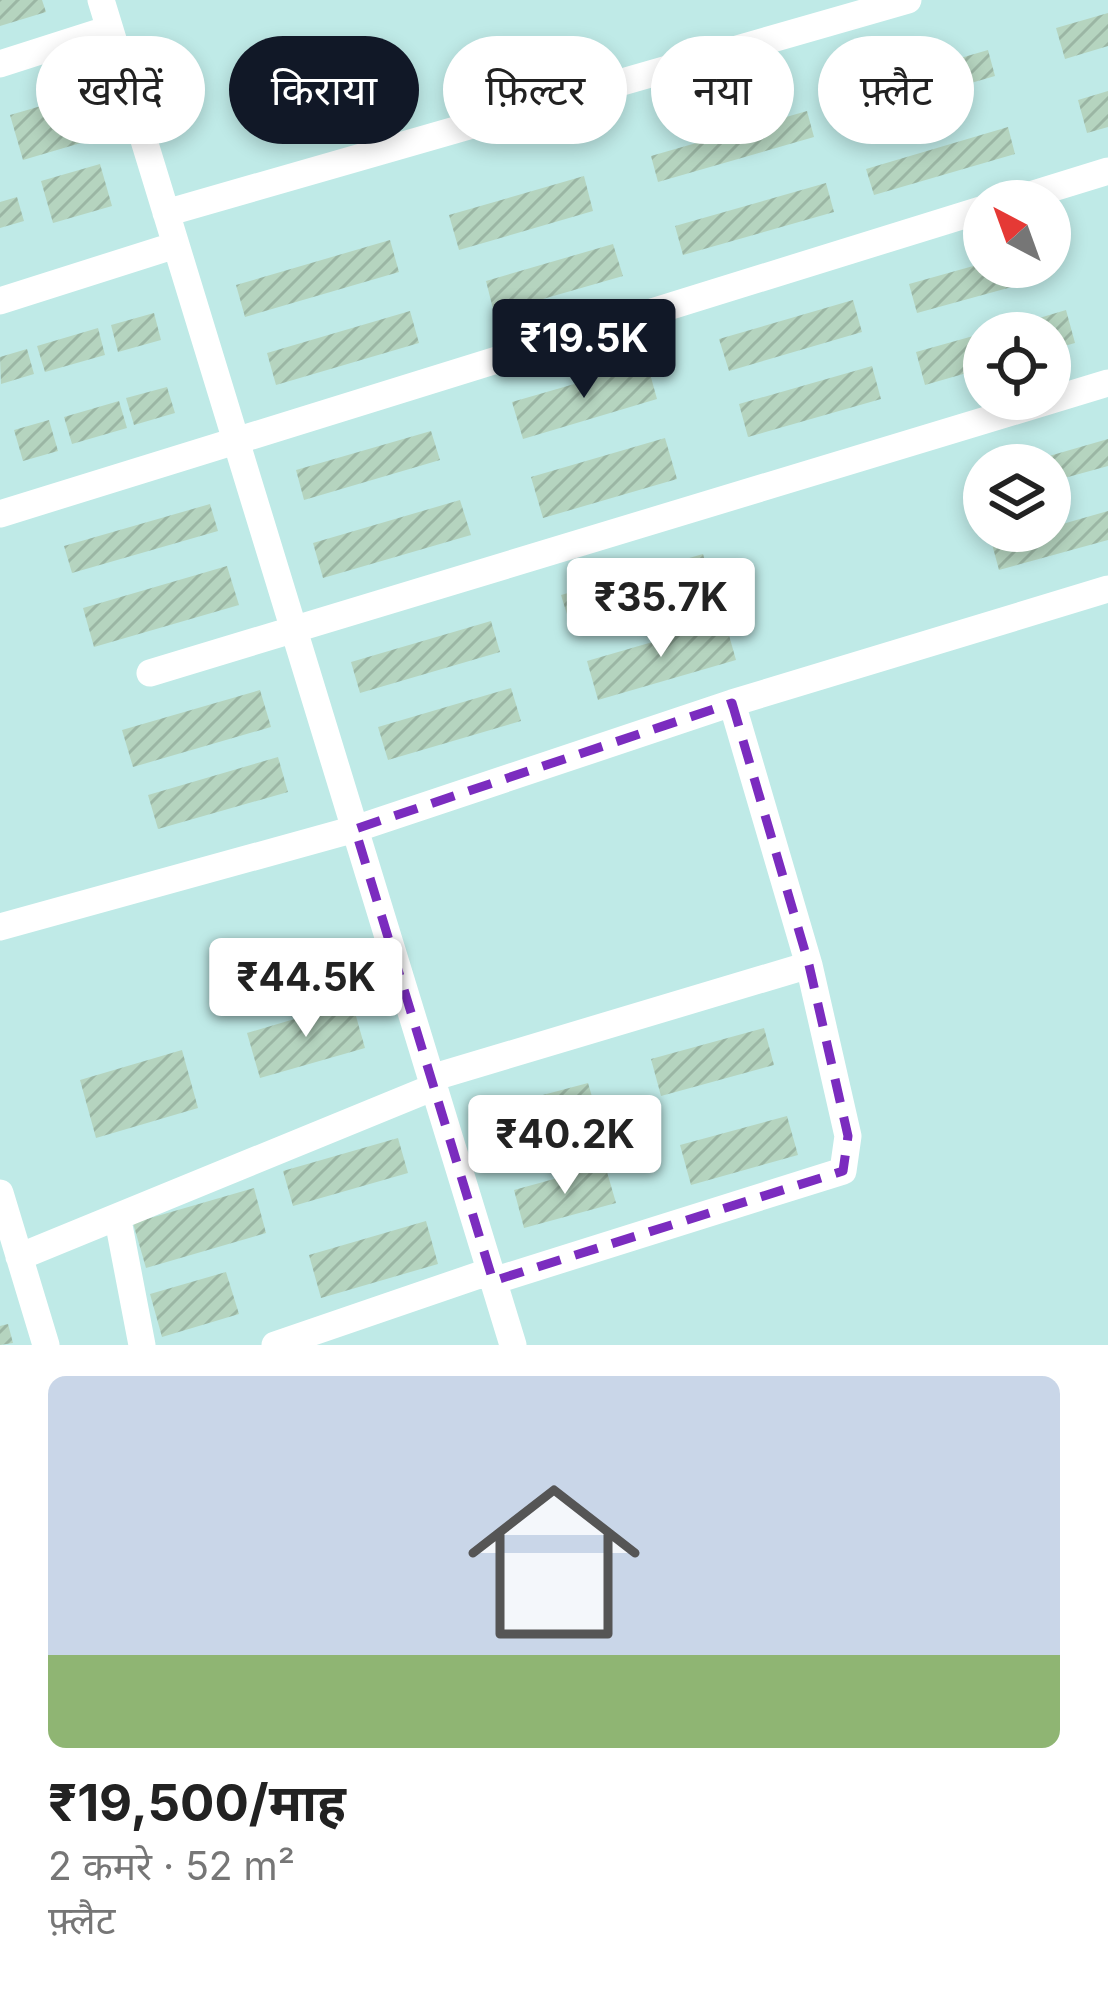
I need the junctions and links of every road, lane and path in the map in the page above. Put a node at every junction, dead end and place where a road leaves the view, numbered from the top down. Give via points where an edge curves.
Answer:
1 (100, 0) edge
2 (908, 0) edge
3 (110, 29) junction
4 (0, 64) edge
5 (1108, 171) edge
6 (1071, 182) edge
7 (166, 213) junction
8 (963, 215) edge
9 (176, 244) junction
10 (0, 301) edge
11 (1108, 383) edge
12 (236, 440) junction
13 (0, 514) edge
14 (1108, 589) edge
15 (294, 630) junction
16 (150, 673) dead end
17 (732, 704) junction
18 (355, 830) junction
19 (0, 928) edge
20 (808, 965) junction
21 (433, 1083) junction
22 (0, 1193) edge
23 (118, 1220) junction
24 (19, 1256) junction
25 (492, 1276) junction
26 (46, 1345) edge
27 (142, 1345) edge
28 (275, 1345) edge
29 (513, 1345) edge

1 - 3 street
2 - 7 street
3 - 4 street
3 - 7 street
5 - 6 street
7 - 9 street
8 - 12 street
9 - 10 street
9 - 12 street
11 - 15 street
12 - 13 street
12 - 15 street
14 - 17 street
15 - 16 street
15 - 18 street
17 - 18 street
17 - 20 street
18 - 19 street
18 - 21 street
20 - 21 street
20 - 25 street via 848,1136 843,1171
21 - 23 street
21 - 25 street
22 - 24 street
23 - 24 street
23 - 27 street
24 - 26 street
25 - 28 street
25 - 29 street

